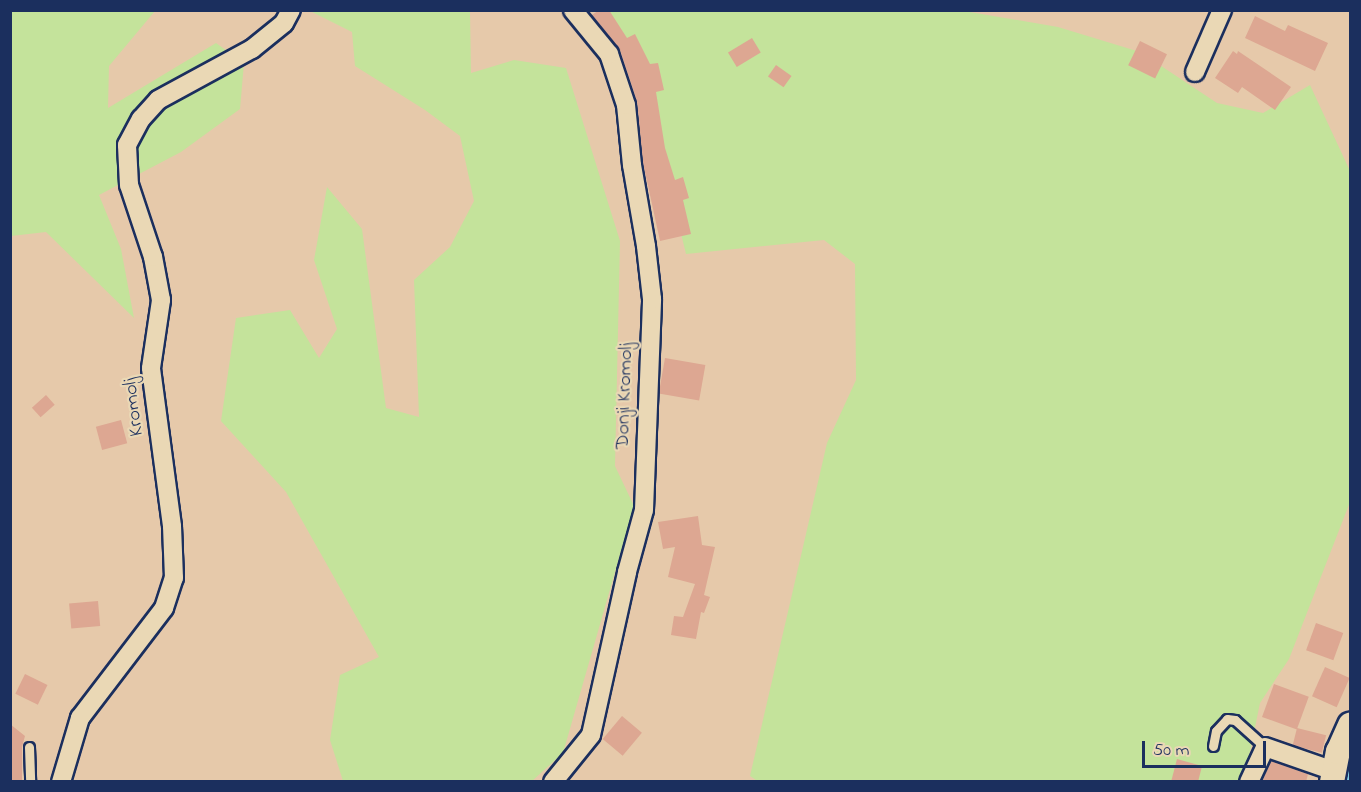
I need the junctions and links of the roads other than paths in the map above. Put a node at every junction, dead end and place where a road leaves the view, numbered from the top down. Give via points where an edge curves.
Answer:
1 (291, 10) edge
2 (573, 10) edge
3 (1222, 10) edge
4 (1195, 72) dead end
5 (1350, 725) edge
6 (1212, 746) dead end
7 (29, 747) dead end
8 (1265, 747) junction
9 (1333, 776) edge
10 (30, 782) edge
11 (61, 782) edge
12 (553, 782) edge
13 (1249, 782) edge

1 - 11 street, Kromolj via 284,23 252,49 158,100 141,118 127,145 129,185 153,257 161,300 151,369 172,526 174,578 164,608 81,718
2 - 12 street, Donji Kromolj via 609,54 626,105 652,299 644,510 591,735
3 - 4 street
5 - 9 street
6 - 8 lane via 1216,731 1227,719 1235,720
7 - 10 lane
8 - 9 street
8 - 13 street

